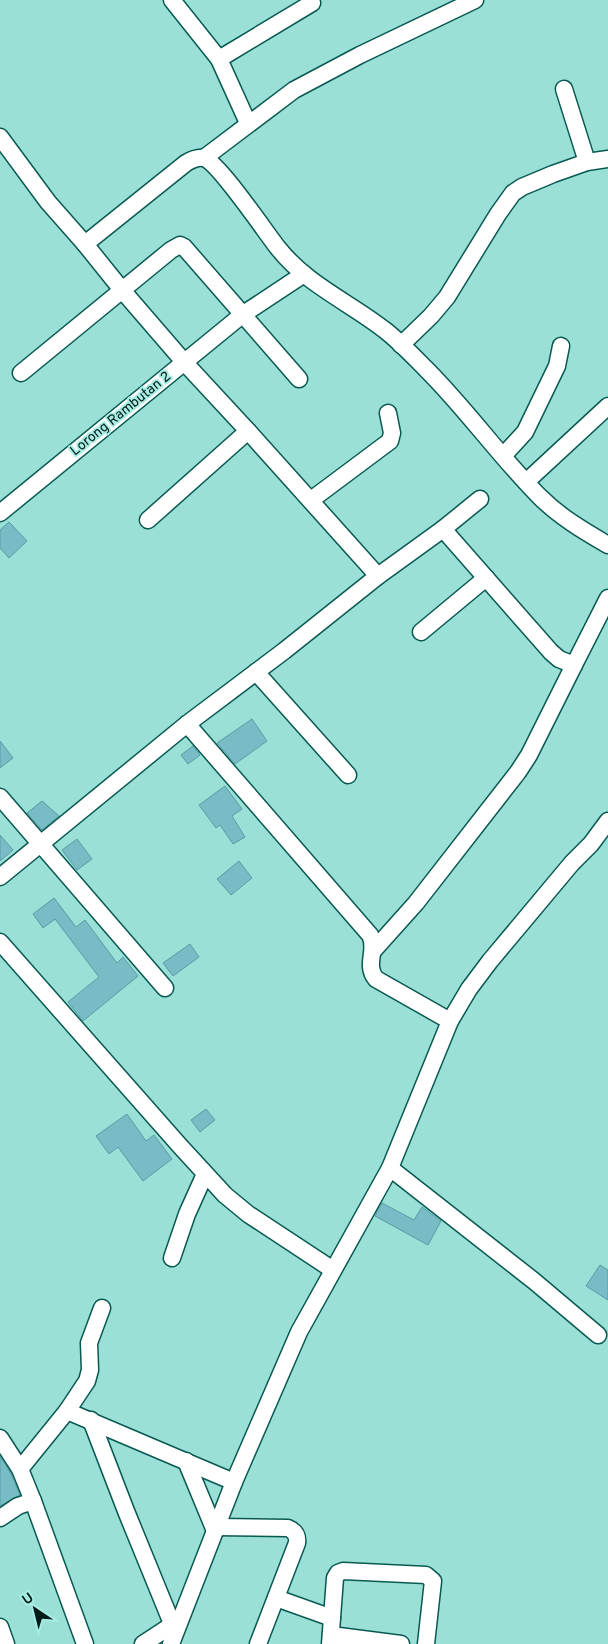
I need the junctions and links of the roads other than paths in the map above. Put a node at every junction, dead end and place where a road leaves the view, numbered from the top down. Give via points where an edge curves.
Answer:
1 (172, 0) edge
2 (475, 0) edge
3 (312, 4) dead end
4 (219, 59) junction
5 (564, 89) dead end
6 (248, 123) junction
7 (0, 137) edge
8 (204, 158) junction
9 (608, 159) edge
10 (587, 162) junction
11 (85, 244) junction
12 (304, 274) junction
13 (122, 290) junction
14 (242, 315) junction
15 (402, 345) junction
16 (561, 346) dead end
17 (185, 363) junction
18 (20, 373) dead end
19 (299, 379) dead end
20 (608, 406) edge
21 (388, 413) dead end
22 (248, 431) junction
23 (503, 456) junction
24 (526, 482) junction
25 (480, 499) dead end
26 (311, 500) junction
27 (0, 513) edge
28 (148, 520) dead end
29 (443, 529) junction
30 (608, 546) edge
31 (378, 576) junction
32 (486, 578) junction
33 (608, 598) edge
34 (421, 632) dead end
35 (574, 665) junction
36 (256, 672) junction
37 (188, 724) junction
38 (348, 775) dead end
39 (0, 797) edge
40 (608, 821) edge
41 (41, 844) junction
42 (0, 877) edge
43 (0, 942) edge
44 (373, 951) junction
45 (165, 988) dead end
46 (450, 1021) junction
47 (390, 1168) junction
48 (205, 1174) junction
49 (172, 1258) dead end
50 (333, 1270) junction
51 (102, 1308) dead end
52 (598, 1335) dead end
53 (68, 1411) junction
54 (91, 1420) junction
55 (1, 1440) edge
56 (186, 1461) junction
57 (20, 1470) junction
58 (234, 1482) junction
59 (33, 1501) junction
60 (0, 1518) edge
61 (215, 1529) junction
62 (276, 1598) junction
63 (332, 1618) junction
64 (0, 1627) edge
65 (173, 1633) edge
66 (331, 1640) edge
67 (6, 1644) edge
68 (85, 1644) edge
69 (142, 1644) edge
70 (258, 1644) edge
71 (401, 1644) edge
72 (426, 1644) edge

1 - 4 street
2 - 6 street via 368,50 294,90
3 - 4 street
4 - 6 street
5 - 10 street
6 - 8 street
7 - 11 street via 48,202
8 - 11 street via 186,163
8 - 12 street via 235,190 282,252
9 - 10 street
10 - 15 street via 513,193 447,297
11 - 13 street
12 - 14 street, Lorong Rambutan 2
12 - 15 street
13 - 14 street via 180,245
13 - 17 street
13 - 18 street
14 - 17 street, Lorong Rambutan 2
14 - 19 street
15 - 23 street
16 - 23 street via 557,366 526,432
17 - 22 street
17 - 27 street, Lorong Rambutan 2
20 - 24 street
21 - 26 street via 392,433 390,441
22 - 26 street
22 - 28 street
23 - 24 street
24 - 30 street via 562,515
25 - 29 street
26 - 31 street
29 - 31 street
29 - 32 street
31 - 36 street
32 - 34 street
32 - 35 street via 556,656
33 - 35 street
35 - 44 street via 518,772 416,903
36 - 37 street
36 - 38 street
37 - 41 street
37 - 44 street via 362,924 373,940
39 - 41 street
40 - 46 street via 490,961
41 - 42 street
41 - 45 street
43 - 48 street
44 - 46 street via 370,970 376,979
46 - 47 street
47 - 50 street
47 - 52 street
48 - 49 street
48 - 50 street via 248,1214
50 - 58 street via 299,1332
51 - 53 street via 90,1343 88,1381
53 - 54 street
53 - 57 street
54 - 56 street
54 - 65 street
55 - 57 street
56 - 58 street
56 - 61 street
57 - 59 street
58 - 61 street
59 - 60 street
59 - 68 street
61 - 62 street via 288,1528 295,1533 297,1543
61 - 65 street
62 - 63 street
62 - 70 street
63 - 66 street
63 - 72 street via 338,1573 426,1575 433,1581
64 - 67 street
65 - 69 street
66 - 71 street

